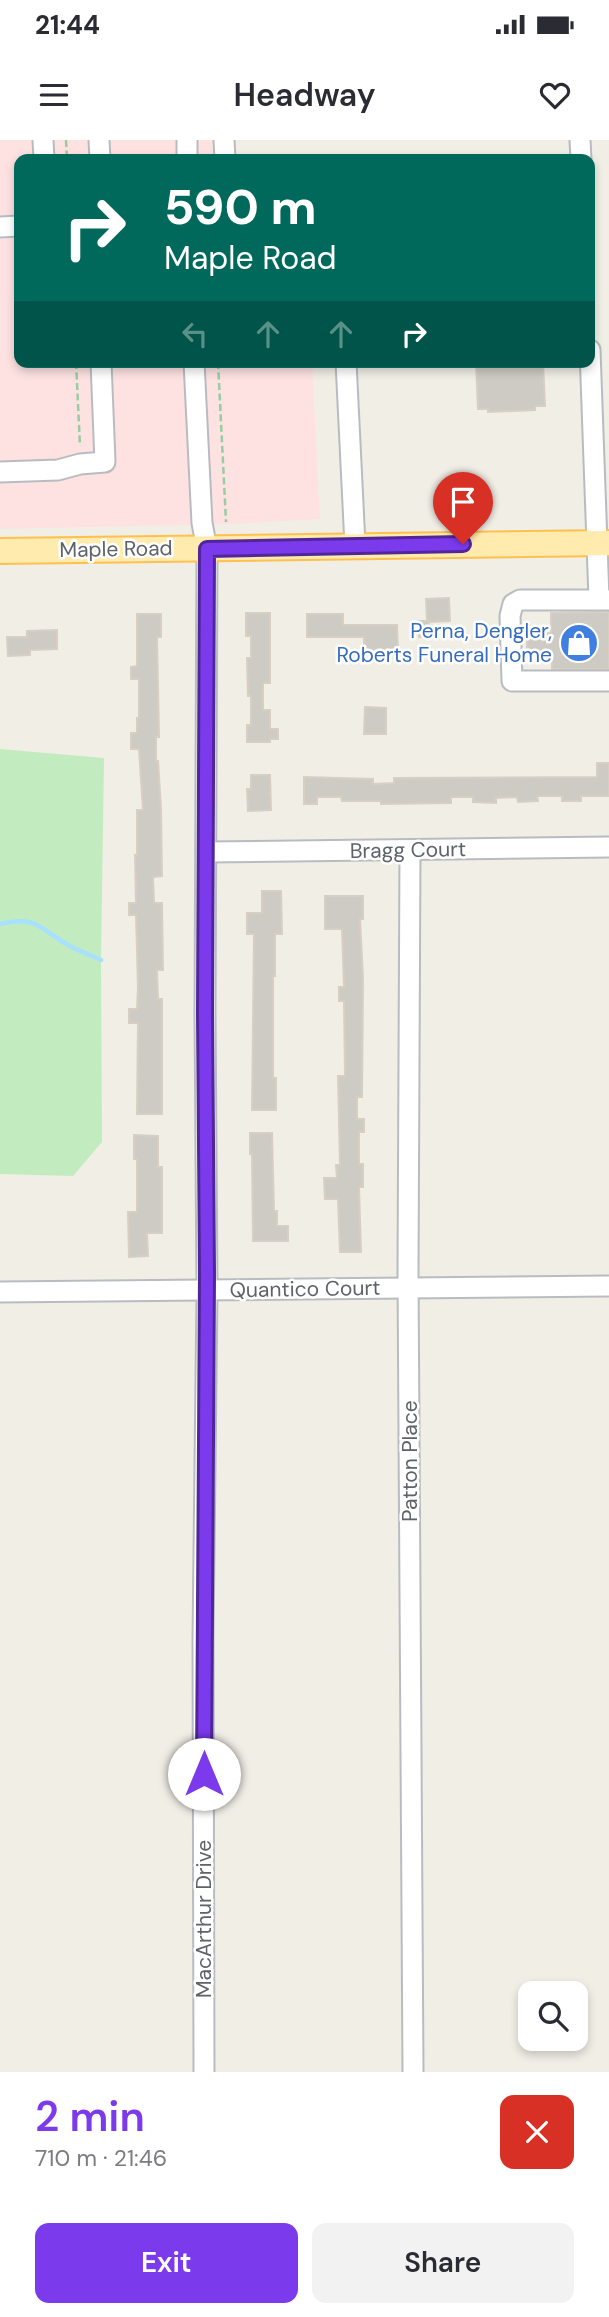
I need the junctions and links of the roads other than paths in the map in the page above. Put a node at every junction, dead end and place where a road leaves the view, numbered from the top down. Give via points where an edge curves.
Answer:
1 (101, 368) edge
2 (194, 368) edge
3 (346, 368) edge
4 (591, 368) edge
5 (0, 472) edge
6 (604, 543) edge
7 (355, 545) junction
8 (207, 549) junction
9 (0, 551) edge
10 (604, 599) edge
11 (609, 681) edge
12 (609, 847) edge
13 (410, 850) junction
14 (206, 852) junction
15 (609, 1286) edge
16 (409, 1288) junction
17 (207, 1291) junction
18 (0, 1292) edge
19 (204, 2072) edge
20 (413, 2072) edge

1 - 5 street via 105,462 58,470
2 - 8 street, MacArthur Drive
3 - 7 street
4 - 6 street
6 - 7 main road, Maple Road
6 - 10 street
7 - 8 main road, Maple Road
8 - 9 main road, Maple Road
8 - 14 street, MacArthur Drive
10 - 11 street via 520,600 513,604 512,681
12 - 13 street, Bragg Court
13 - 14 street, Bragg Court
13 - 16 street, Patton Place
14 - 17 street, MacArthur Drive
15 - 16 street, Quantico Court
16 - 17 street, Quantico Court
16 - 20 street, Patton Place
17 - 18 street, Quantico Court
17 - 19 street, MacArthur Drive

